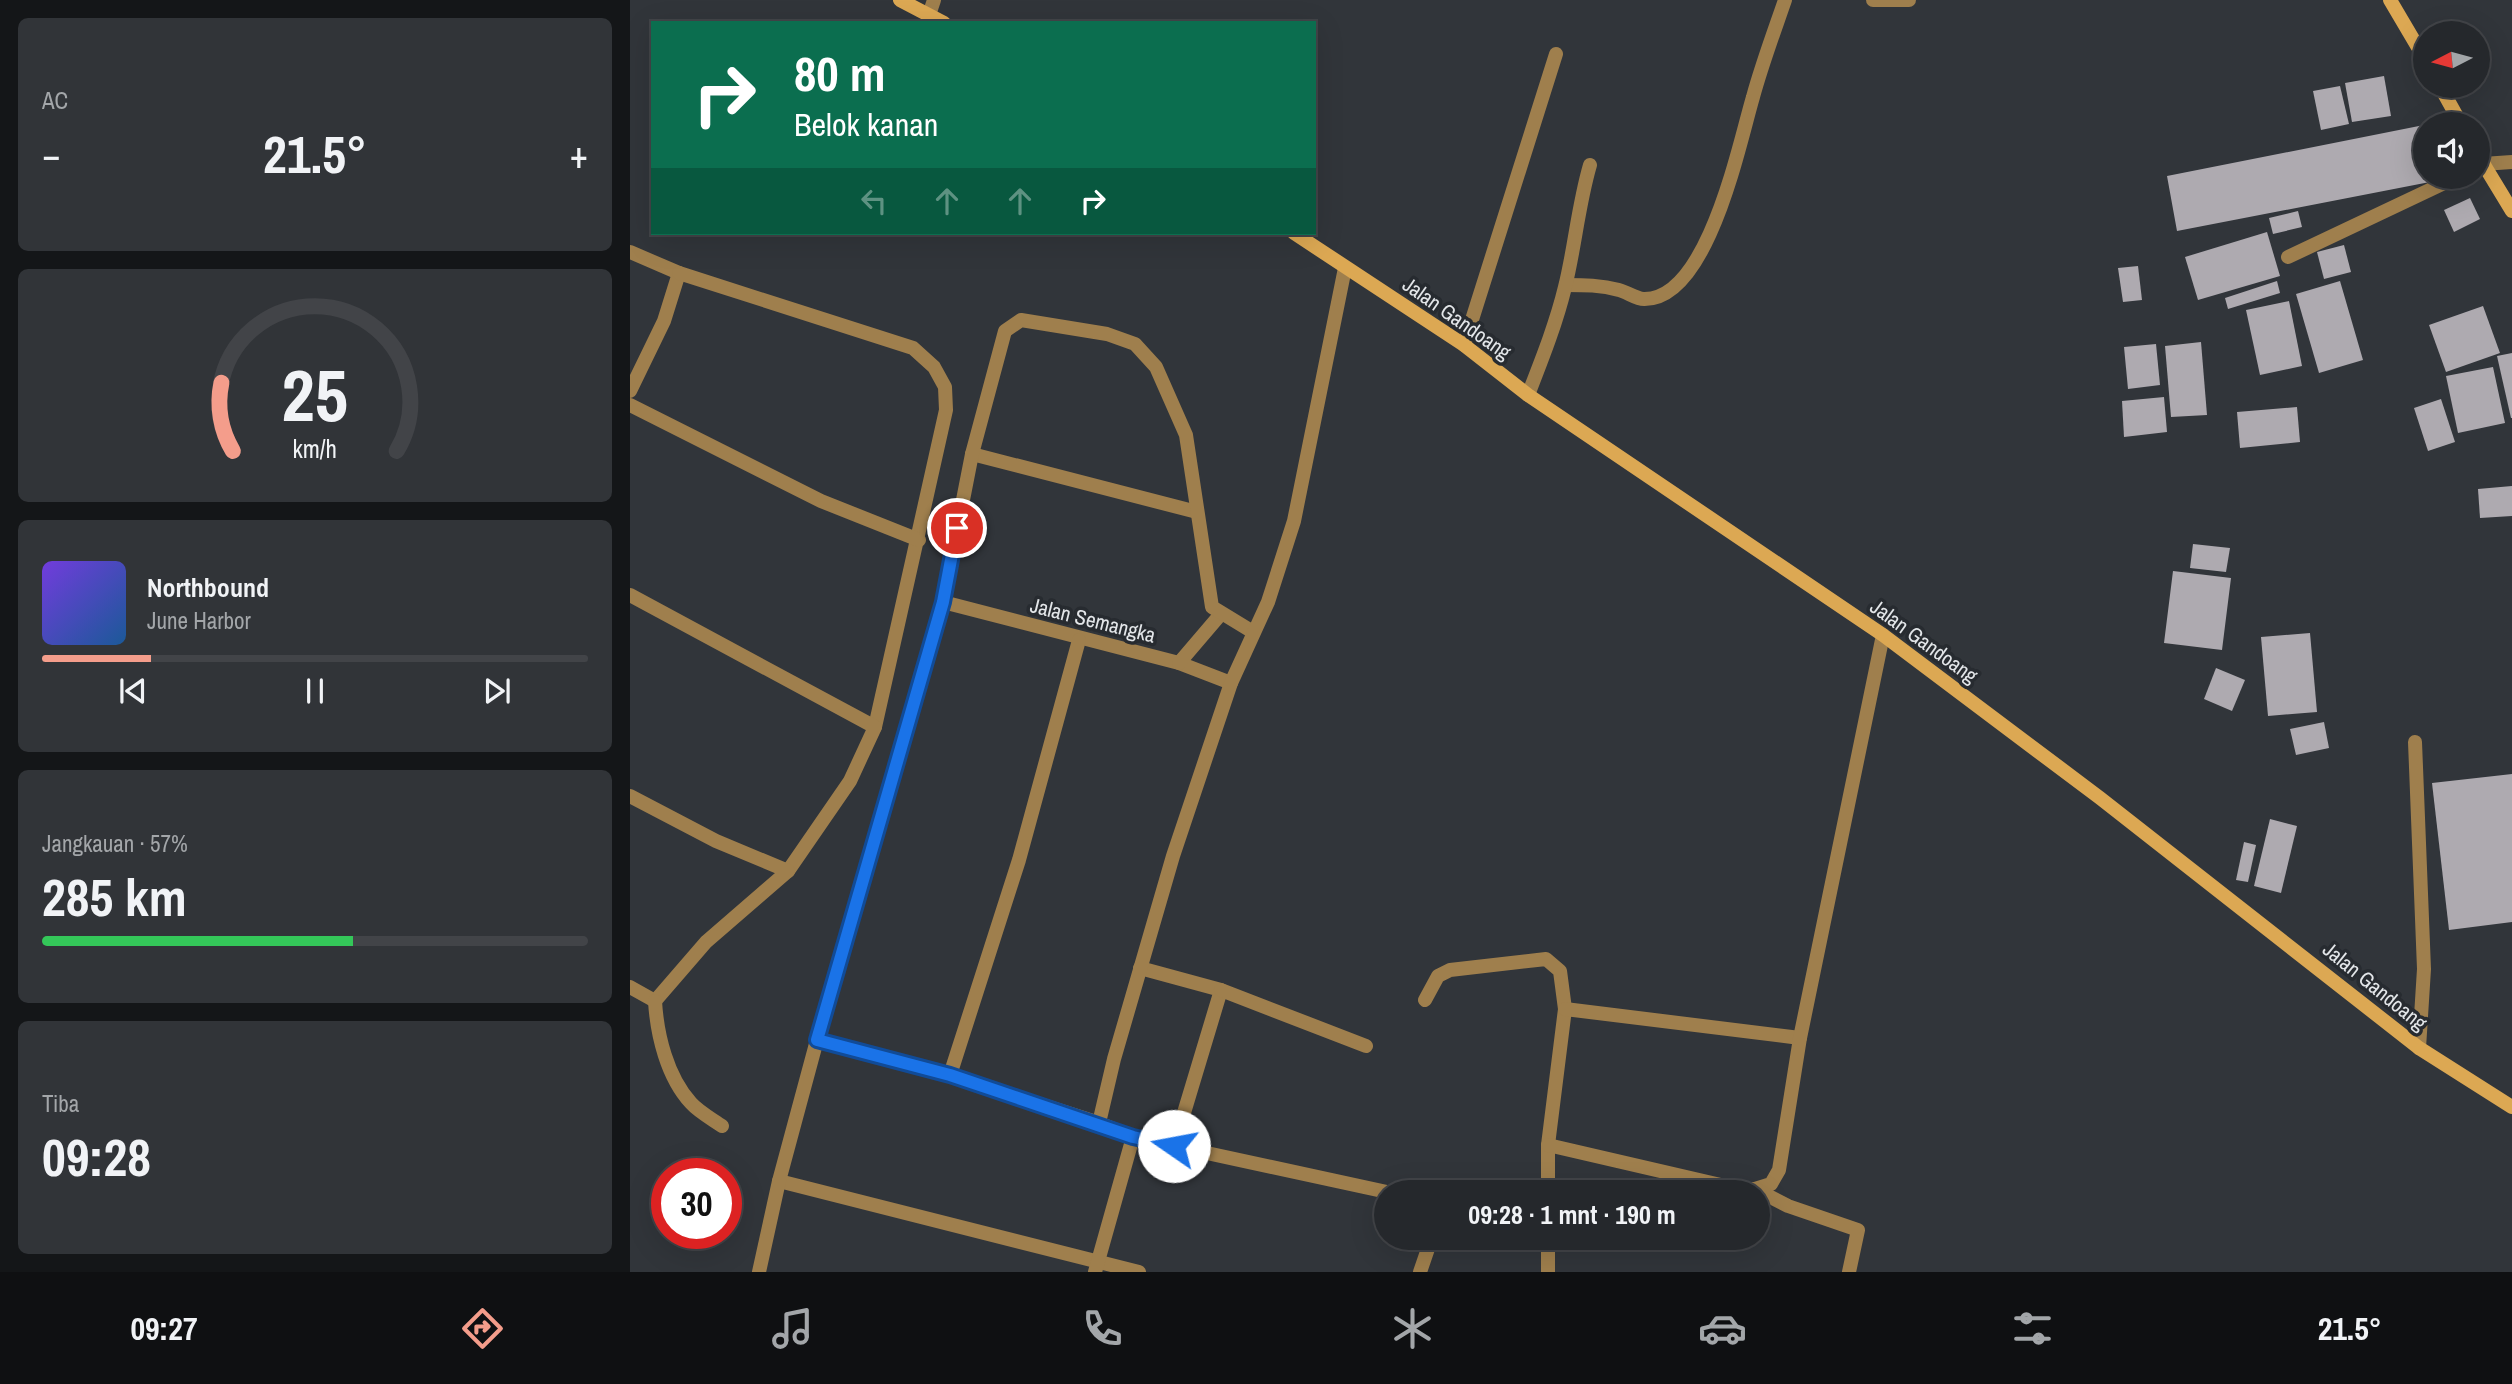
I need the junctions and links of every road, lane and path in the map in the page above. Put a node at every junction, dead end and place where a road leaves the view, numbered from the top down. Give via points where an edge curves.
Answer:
1 (900, 0) edge
2 (934, 0) edge
3 (1785, 0) edge
4 (1873, 0) edge
5 (1909, 0) edge
6 (2390, 0) edge
7 (929, 15) junction
8 (940, 21) edge
9 (2413, 39) edge
10 (1556, 54) dead end
11 (2490, 162) edge
12 (2512, 162) edge
13 (1590, 166) dead end
14 (2490, 177) edge
15 (2432, 189) edge
16 (2512, 211) edge
17 (1297, 235) edge
18 (630, 252) edge
19 (2288, 257) dead end
20 (1345, 268) junction
21 (679, 273) junction
22 (1566, 285) junction
23 (1464, 345) junction
24 (630, 391) edge
25 (1528, 395) junction
26 (630, 405) edge
27 (972, 454) junction
28 (1197, 512) junction
29 (919, 540) junction
30 (630, 595) edge
31 (943, 602) junction
32 (1220, 615) junction
33 (1253, 632) junction
34 (1883, 635) junction
35 (1079, 640) junction
36 (1179, 663) junction
37 (1231, 683) junction
38 (875, 727) junction
39 (2415, 743) dead end
40 (630, 796) edge
41 (788, 871) junction
42 (1140, 968) junction
43 (630, 988) edge
44 (1221, 990) junction
45 (1425, 1000) dead end
46 (655, 1001) junction
47 (1564, 1009) junction
48 (1800, 1038) junction
49 (817, 1040) junction
50 (1366, 1046) dead end
51 (2419, 1048) junction
52 (950, 1075) junction
53 (2512, 1107) edge
54 (1099, 1124) junction
55 (722, 1126) dead end
56 (1133, 1137) junction
57 (1548, 1145) junction
58 (1174, 1146) junction
59 (1548, 1180) edge
60 (1699, 1180) edge
61 (779, 1181) junction
62 (1770, 1184) edge
63 (1374, 1189) edge
64 (1770, 1197) edge
65 (1428, 1250) edge
66 (1548, 1250) edge
67 (1096, 1266) edge
68 (759, 1272) edge
69 (1139, 1272) edge
70 (1420, 1272) edge
71 (1548, 1272) edge
72 (1849, 1272) edge

1 - 7 street
2 - 7 street
3 - 22 street via 1727,188 1704,249 1686,274 1673,289 1644,299 1598,285
4 - 5 street
6 - 9 street
7 - 8 street
10 - 23 street
11 - 12 street
13 - 22 street
14 - 16 street
15 - 19 street
17 - 20 street, Jalan Gandoang
18 - 21 street
20 - 23 street, Jalan Gandoang
20 - 33 street via 1294,521 1268,603
21 - 24 street via 664,321
21 - 29 street via 913,348 934,367 945,387 946,410
22 - 25 street
23 - 25 street, Jalan Gandoang
25 - 34 street, Jalan Gandoang
26 - 29 street via 821,501
27 - 28 street
27 - 28 street via 1005,331 1012,324 1021,320 1107,334 1135,344 1156,367 1186,435
27 - 31 street
28 - 32 street via 1212,607
29 - 38 street
30 - 38 street
31 - 35 street, Jalan Semangka
31 - 49 street
32 - 33 street
32 - 36 street
33 - 37 street
34 - 48 street
34 - 51 street, Jalan Gandoang
35 - 36 street, Jalan Semangka
35 - 52 street via 1019,860
36 - 37 street, Jalan Semangka
37 - 42 street
38 - 41 street via 850,781
39 - 51 street via 2424,969
40 - 41 street via 716,841
41 - 46 street via 706,942
42 - 44 street
42 - 54 street
43 - 46 street
44 - 50 street
44 - 58 street
45 - 47 street via 1438,976 1450,970 1546,959 1563,978
46 - 55 street via 666,1058 680,1085 691,1104
47 - 48 street
47 - 57 street
48 - 62 street via 1779,1170
49 - 52 street
49 - 61 street
51 - 53 street, Jalan Gandoang
52 - 54 street
54 - 56 street
56 - 58 street
56 - 67 street
57 - 59 street
57 - 60 street
58 - 63 street
61 - 67 street
61 - 68 street
64 - 72 street via 1858,1230
65 - 70 street
66 - 71 street
67 - 69 street

